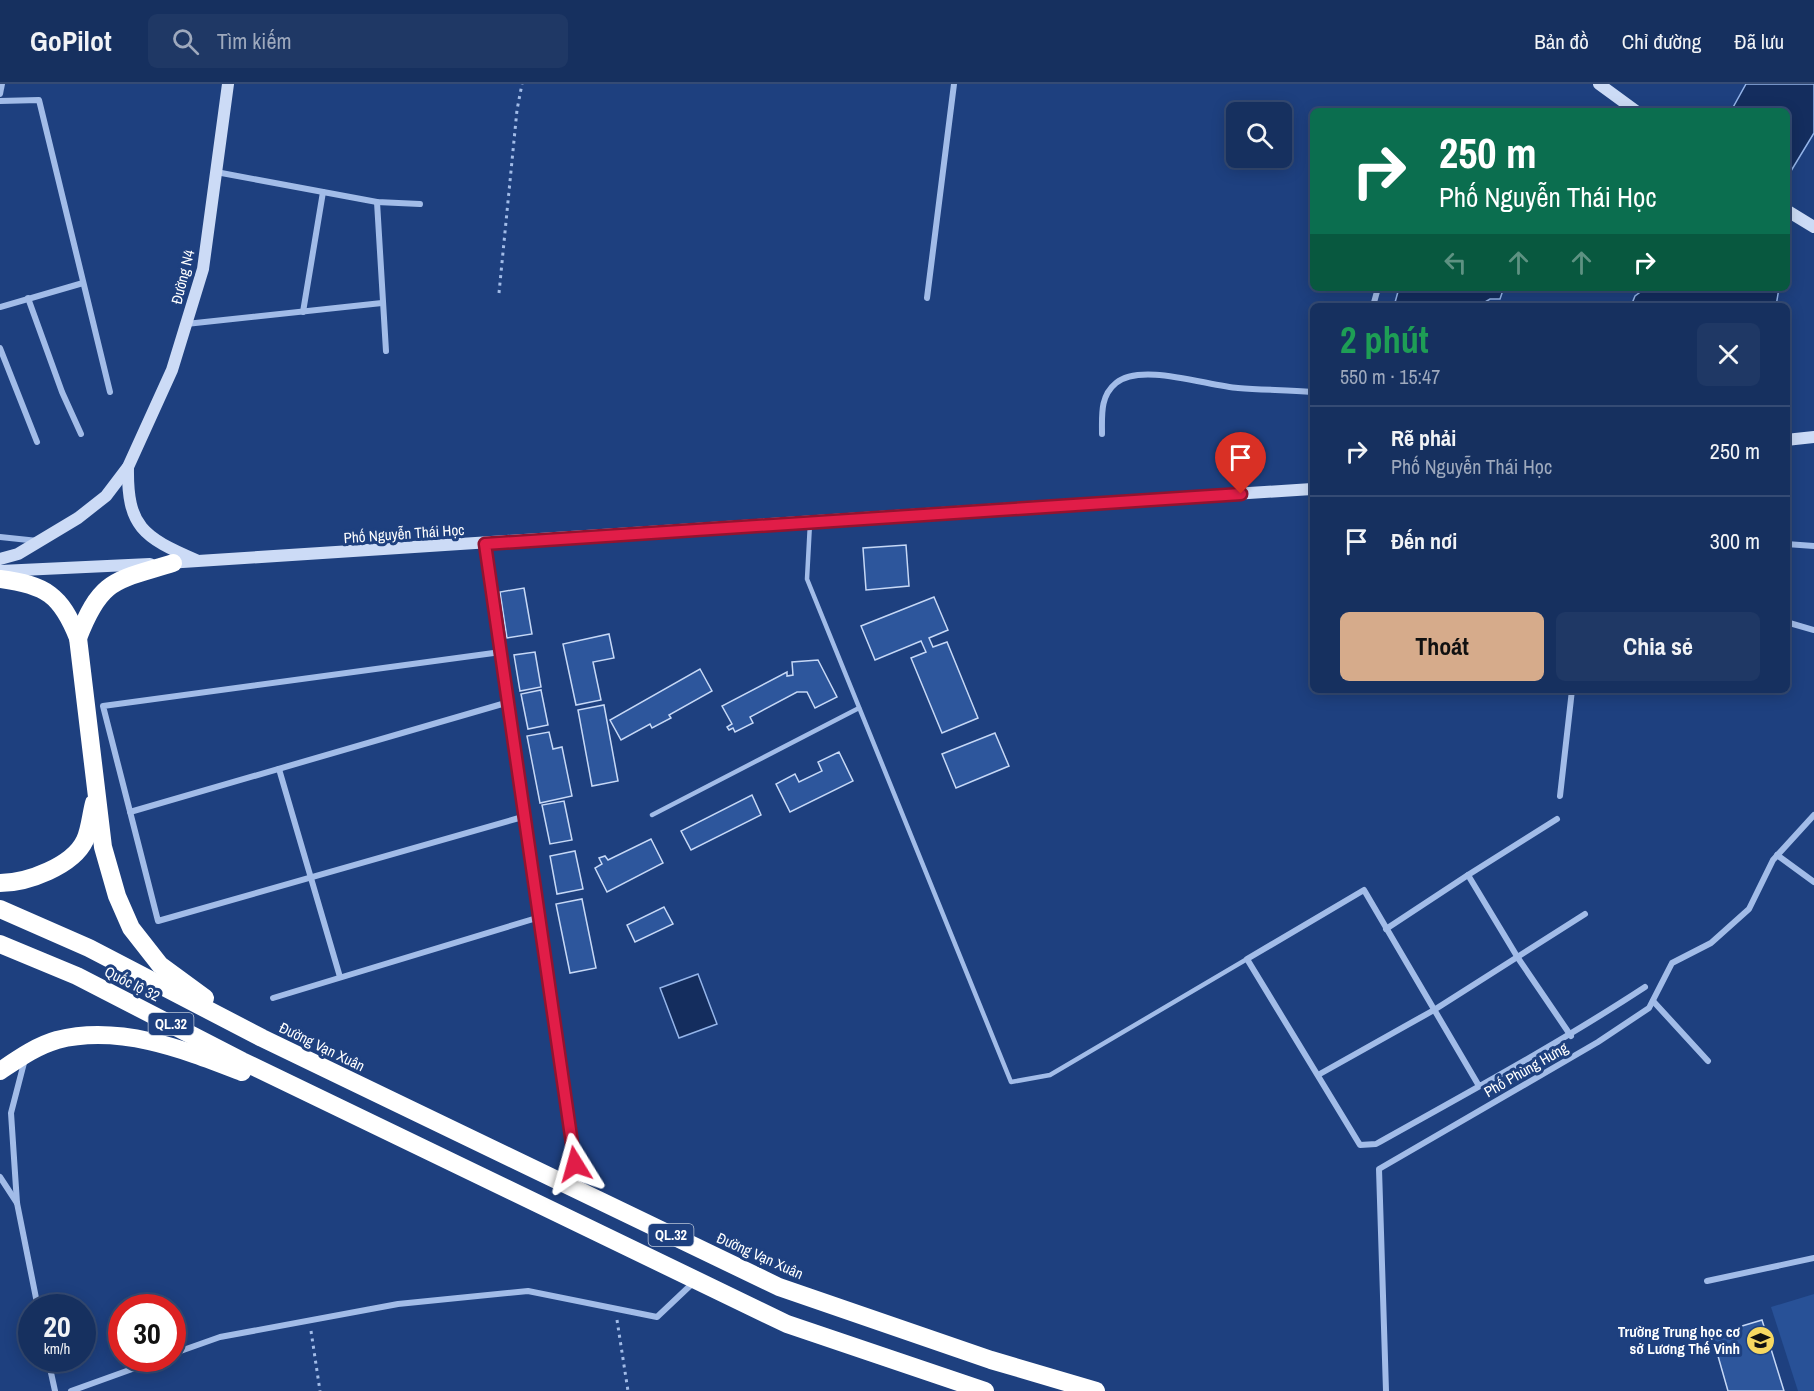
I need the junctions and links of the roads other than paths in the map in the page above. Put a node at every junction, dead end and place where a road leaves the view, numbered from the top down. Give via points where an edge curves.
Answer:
1 (2, 84) edge
2 (228, 84) edge
3 (954, 84) edge
4 (1599, 84) edge
5 (0, 94) edge
6 (0, 101) edge
7 (1631, 108) edge
8 (216, 172) junction
9 (323, 192) junction
10 (377, 202) junction
11 (420, 204) dead end
12 (1791, 213) edge
13 (1814, 227) edge
14 (83, 283) junction
15 (28, 298) junction
16 (927, 298) dead end
17 (382, 303) junction
18 (0, 307) edge
19 (303, 312) junction
20 (186, 324) junction
21 (0, 348) edge
22 (386, 351) dead end
23 (110, 392) dead end
24 (1310, 392) edge
25 (81, 434) dead end
26 (1102, 434) dead end
27 (1814, 437) edge
28 (1790, 440) edge
29 (37, 442) dead end
30 (128, 467) junction
31 (1310, 489) edge
32 (810, 524) junction
33 (0, 537) edge
34 (41, 541) junction
35 (485, 544) junction
36 (1790, 544) edge
37 (1814, 546) edge
38 (0, 560) edge
39 (200, 562) junction
40 (173, 563) junction
41 (0, 571) edge
42 (0, 579) edge
43 (1790, 623) edge
44 (1814, 630) edge
45 (78, 639) junction
46 (501, 652) junction
47 (1572, 693) edge
48 (509, 702) junction
49 (859, 708) junction
50 (279, 768) junction
51 (97, 789) junction
52 (1560, 796) dead end
53 (130, 812) junction
54 (652, 814) dead end
55 (1814, 814) edge
56 (526, 816) junction
57 (1557, 819) dead end
58 (1777, 855) junction
59 (1468, 875) junction
60 (311, 877) junction
61 (1814, 882) edge
62 (0, 883) edge
63 (0, 909) edge
64 (1585, 914) dead end
65 (540, 916) junction
66 (1386, 929) junction
67 (0, 944) edge
68 (1518, 958) junction
69 (1247, 959) junction
70 (339, 978) junction
71 (1645, 987) dead end
72 (273, 998) dead end
73 (1653, 1000) junction
74 (1434, 1010) junction
75 (1571, 1036) junction
76 (262, 1038) junction
77 (27, 1053) junction
78 (1708, 1060) dead end
79 (0, 1071) edge
80 (1318, 1075) junction
81 (1479, 1086) junction
82 (341, 1109) junction
83 (0, 1177) edge
84 (568, 1185) junction
85 (17, 1203) junction
86 (1814, 1258) edge
87 (694, 1281) junction
88 (1707, 1281) dead end
89 (35, 1294) edge
90 (186, 1349) edge
91 (51, 1372) edge
92 (124, 1372) edge
93 (55, 1391) edge
94 (71, 1391) edge
95 (985, 1391) edge
96 (1096, 1391) edge
97 (1386, 1391) edge

1 - 5 street
2 - 8 main road, Đường N4
3 - 16 street
4 - 7 main road
6 - 14 street via 39,100
8 - 9 street
8 - 20 main road, Đường N4 via 203,269
9 - 10 street
9 - 19 street
10 - 11 street
10 - 17 street
12 - 13 main road
14 - 15 street
14 - 23 street
15 - 18 street
15 - 25 street
17 - 19 street
17 - 22 street
19 - 20 street
20 - 30 main road, Đường N4 via 172,370
21 - 29 street
24 - 26 street via 1221,386 1158,375 1126,377 1107,393 1102,409
27 - 28 main road
30 - 34 main road via 106,496
30 - 39 main road via 128,498 141,529 170,549
31 - 32 main road, Phố Nguyễn Thái Học
32 - 35 main road, Phố Nguyễn Thái Học
32 - 49 lane via 807,579
33 - 34 street
34 - 38 main road
35 - 39 main road, Phố Nguyễn Thái Học
35 - 46 street
36 - 37 street
39 - 40 main road, Phố Nguyễn Thái Học
40 - 41 main road, Phố Nguyễn Thái Học
40 - 45 highway via 119,580 105,590 90,606
42 - 45 highway via 45,590 68,612
43 - 44 street
45 - 51 highway
46 - 48 street
46 - 53 street via 103,706
47 - 52 street
48 - 50 street
48 - 56 street
49 - 54 lane
49 - 69 lane via 1011,1082 1050,1075
50 - 53 street
50 - 60 street
51 - 62 highway via 85,841 58,867 16,883
51 - 76 highway via 103,847 131,928 160,965
53 - 60 street via 158,921
55 - 58 street, Phố Phùng Hưng
56 - 60 street
56 - 65 street
57 - 59 street
58 - 61 street
58 - 73 street, Phố Phùng Hưng via 1749,909 1711,943 1672,963
59 - 66 street
59 - 68 street
60 - 70 street
63 - 76 highway, Quốc lộ 32 / QL.32 via 89,948
64 - 68 street
65 - 70 street
65 - 84 street via 575,1164
66 - 69 street via 1364,891
66 - 74 street
67 - 82 highway, Quốc lộ 32 / QL.32 via 77,976
68 - 74 street
68 - 75 street
69 - 80 street
70 - 72 street
71 - 75 street
73 - 78 street
73 - 97 street, Phố Phùng Hưng via 1649,1008 1599,1042 1379,1169
74 - 80 street
74 - 81 street
75 - 81 street
76 - 84 highway, Đường Vạn Xuân / QL.32
77 - 79 highway
77 - 82 highway via 57,1040 99,1036 147,1040
77 - 85 street via 11,1113
80 - 81 street via 1360,1146 1376,1144
82 - 87 highway, QL.32
83 - 85 street
84 - 96 highway, Đường Vạn Xuân / QL.32 via 779,1287 991,1360
85 - 89 street
86 - 88 street
87 - 90 street via 657,1317 528,1291 398,1304 220,1337
87 - 95 highway, QL.32 via 788,1324
91 - 93 street
92 - 94 street

